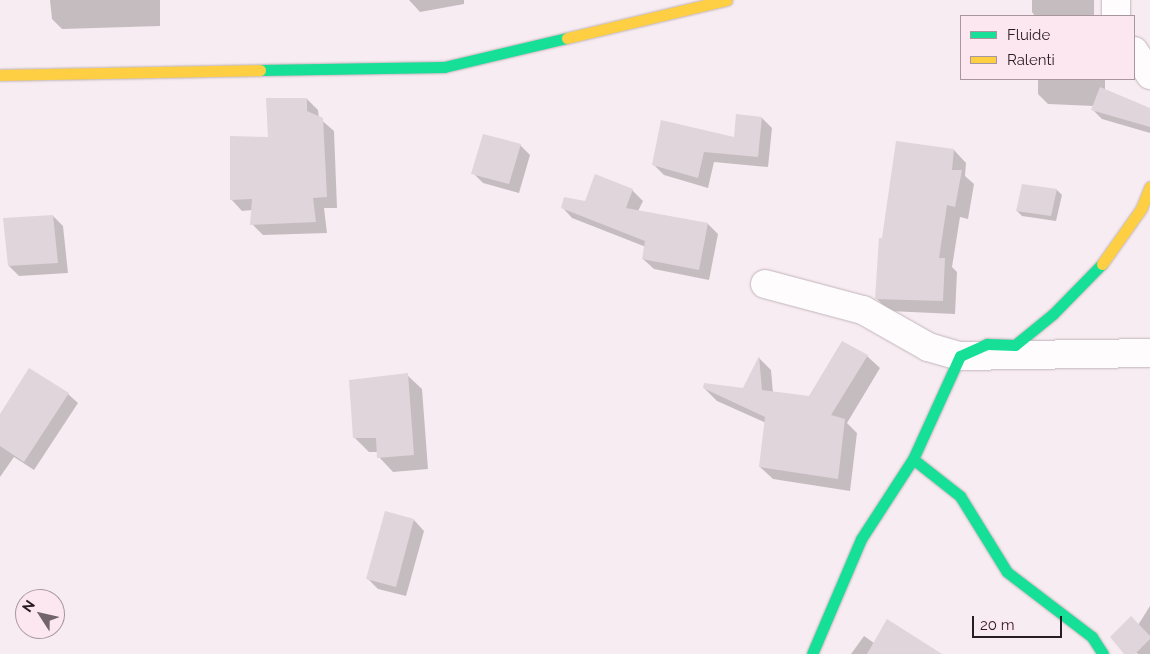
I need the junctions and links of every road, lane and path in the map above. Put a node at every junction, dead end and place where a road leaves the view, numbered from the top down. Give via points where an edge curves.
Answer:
1 (727, 0) edge
2 (1116, 0) edge
3 (1116, 15) edge
4 (1135, 52) edge
5 (0, 75) edge
6 (1150, 75) edge
7 (1150, 187) edge
8 (765, 284) dead end
9 (1150, 352) edge
10 (960, 356) junction
11 (913, 459) junction
12 (812, 654) edge
13 (1104, 654) edge

1 - 5 street via 444,67
2 - 3 street
4 - 6 street
7 - 10 street via 1141,209 1097,271 1054,314 1015,344 987,344
8 - 10 street via 863,310 928,347
9 - 10 street
10 - 11 street
11 - 12 street via 862,540
11 - 13 street via 960,496 1007,572 1092,637

